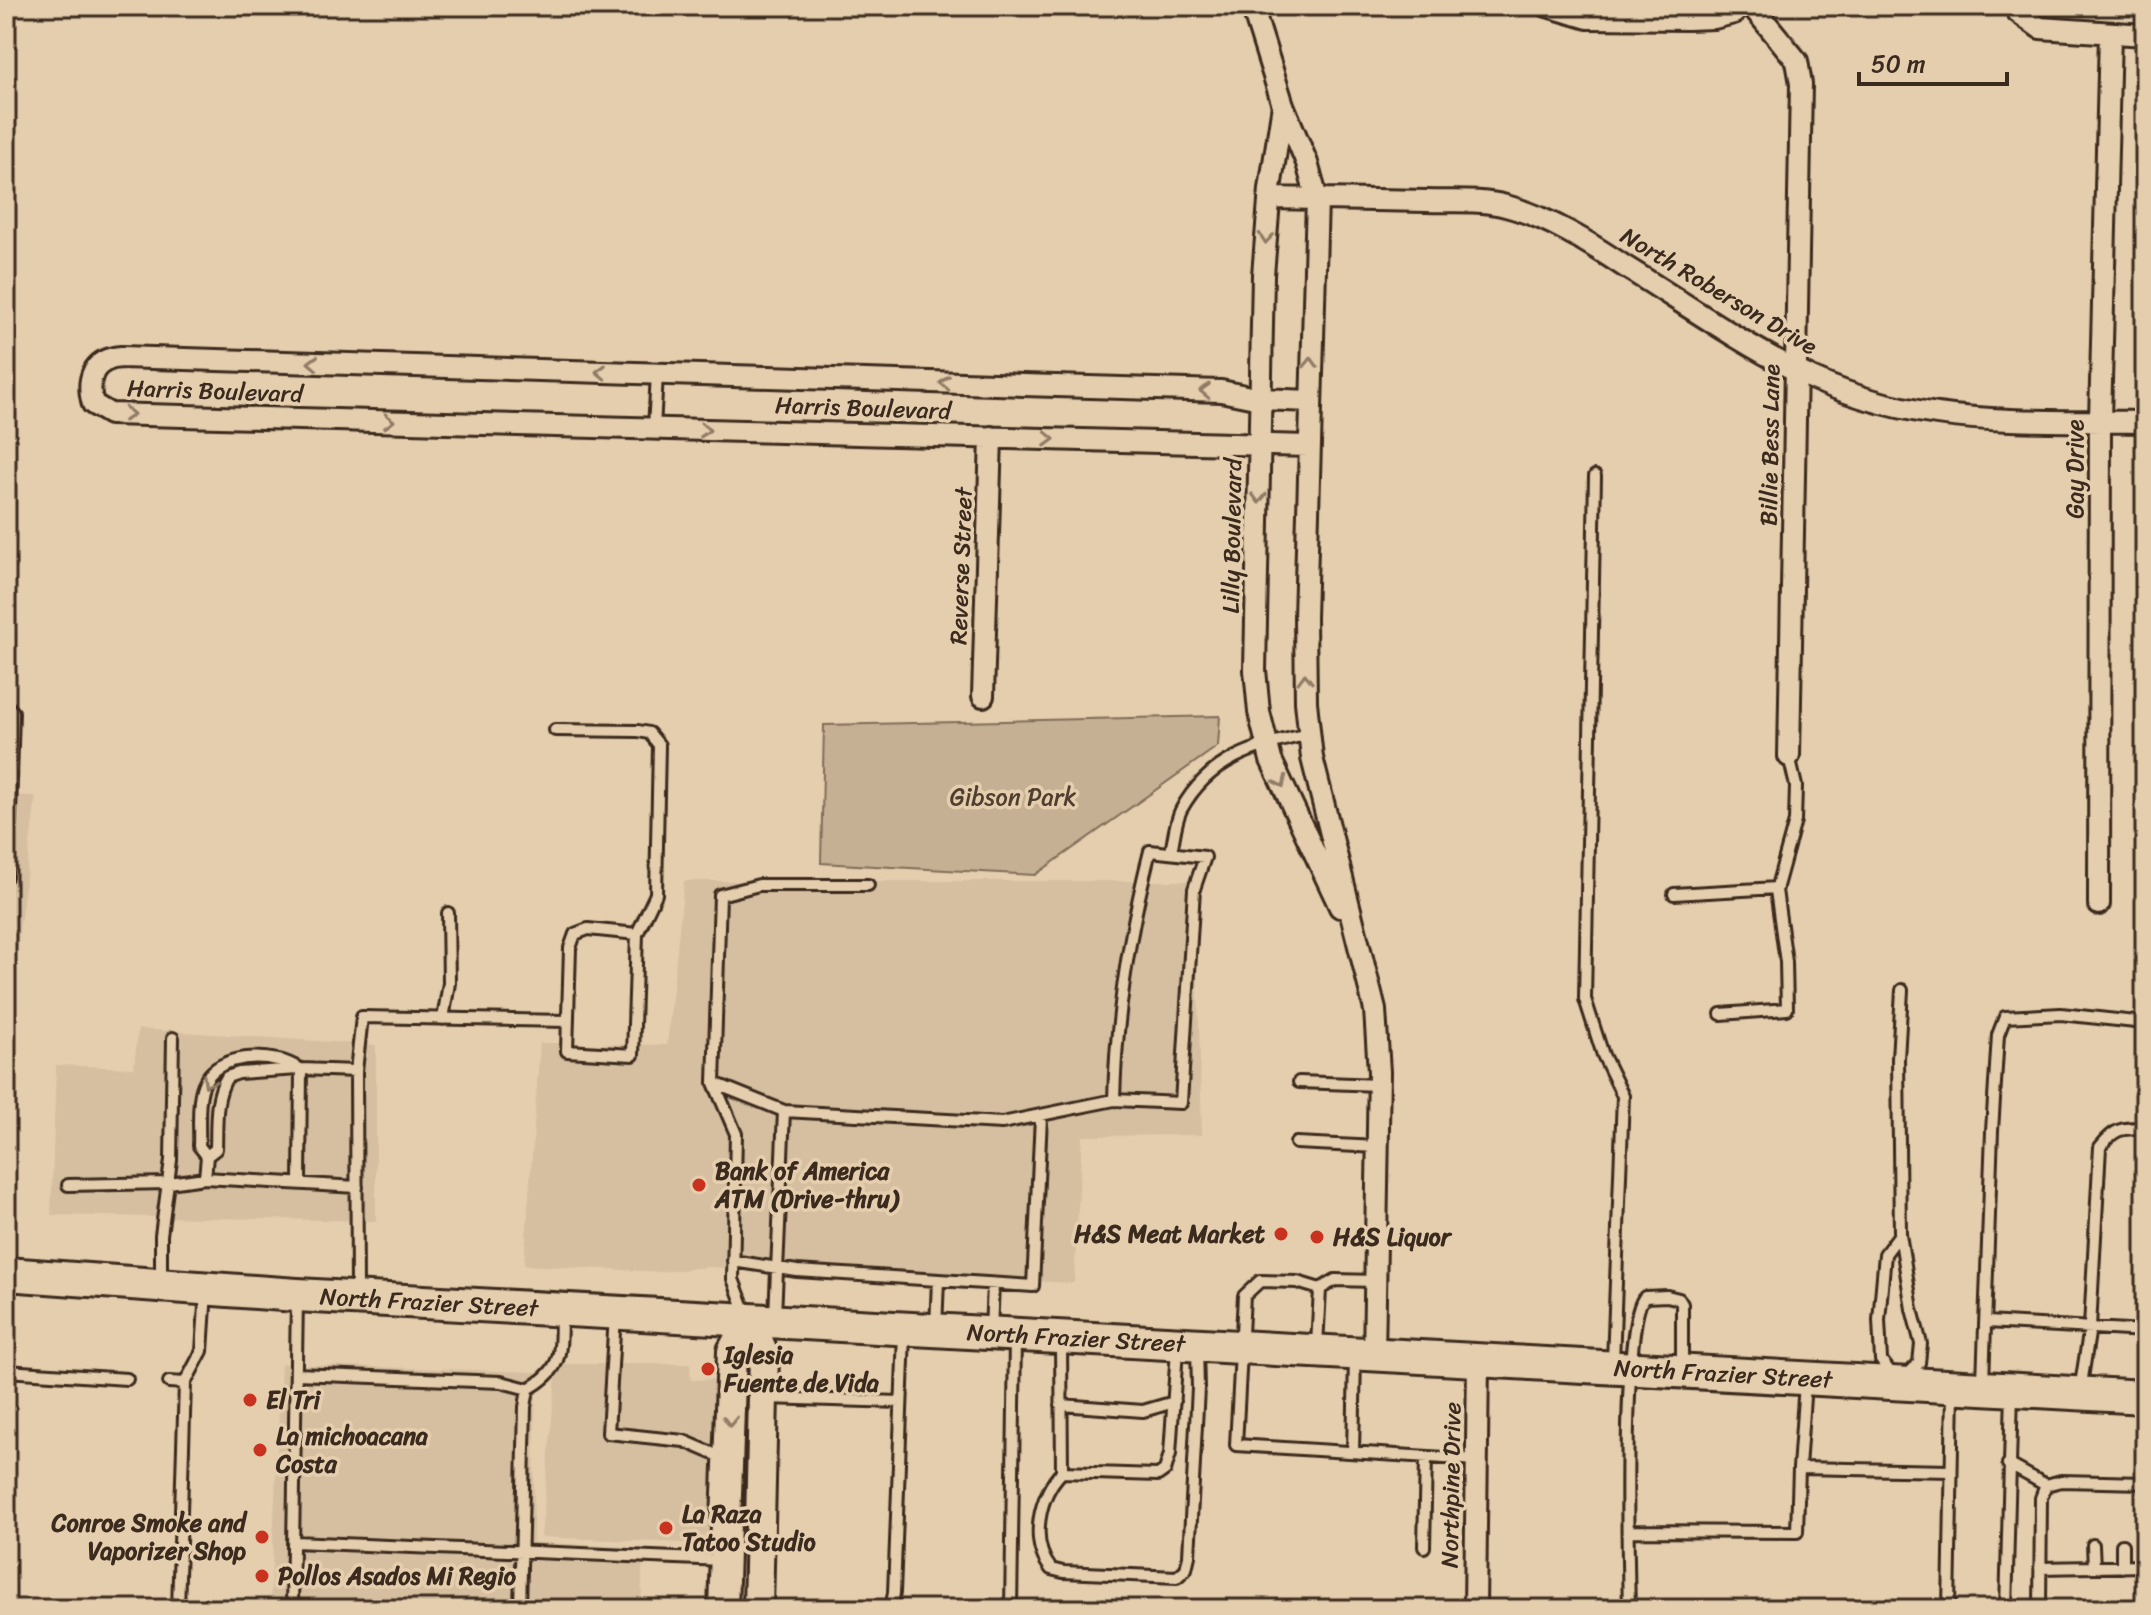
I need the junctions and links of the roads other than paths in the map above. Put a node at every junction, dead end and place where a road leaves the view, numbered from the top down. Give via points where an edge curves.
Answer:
1 (1252, 6) edge
2 (1547, 6) edge
3 (1741, 6) edge
4 (1752, 6) edge
5 (2014, 6) edge
6 (2110, 34) junction
7 (2145, 35) edge
8 (1283, 105) junction
9 (1269, 198) junction
10 (1317, 199) junction
11 (1797, 372) junction
12 (657, 374) junction
13 (1260, 399) junction
14 (1310, 401) junction
15 (2100, 420) junction
16 (2145, 422) edge
17 (654, 428) junction
18 (991, 437) junction
19 (1260, 445) junction
20 (1309, 446) junction
21 (1595, 476) dead end
22 (983, 696) dead end
23 (6, 705) edge
24 (555, 730) dead end
25 (1309, 734) junction
26 (1267, 743) junction
27 (1789, 756) joint
28 (8, 813) edge
29 (1171, 852) junction
30 (6, 877) edge
31 (868, 885) dead end
32 (1777, 888) junction
33 (1674, 894) dead end
34 (2099, 904) dead end
35 (448, 913) dead end
36 (637, 934) junction
37 (1360, 947) junction
38 (1902, 990) dead end
39 (1721, 1014) dead end
40 (443, 1019) junction
41 (568, 1021) junction
42 (2145, 1023) edge
43 (173, 1038) dead end
44 (301, 1069) junction
45 (356, 1071) junction
46 (1299, 1082) dead end
47 (714, 1083) junction
48 (1379, 1085) junction
49 (1114, 1100) junction
50 (784, 1111) junction
51 (1041, 1117) junction
52 (2145, 1128) edge
53 (1296, 1143) dead end
54 (1378, 1147) junction
55 (207, 1156) junction
56 (205, 1178) junction
57 (300, 1182) junction
58 (169, 1183) junction
59 (68, 1185) dead end
60 (357, 1187) junction
61 (1900, 1234) junction
62 (733, 1261) junction
63 (777, 1267) junction
64 (6, 1274) edge
65 (938, 1280) junction
66 (1375, 1281) junction
67 (993, 1284) junction
68 (161, 1285) junction
69 (206, 1288) junction
70 (1320, 1289) junction
71 (297, 1295) junction
72 (356, 1298) junction
73 (561, 1309) junction
74 (615, 1312) junction
75 (762, 1320) junction
76 (1987, 1322) junction
77 (2090, 1327) junction
78 (920, 1329) junction
79 (2145, 1331) edge
80 (1003, 1334) junction
81 (1061, 1337) junction
82 (1187, 1344) junction
83 (1241, 1347) junction
84 (1316, 1352) junction
85 (1364, 1354) junction
86 (1478, 1361) junction
87 (1622, 1369) junction
88 (6, 1371) edge
89 (1682, 1372) junction
90 (296, 1374) junction
91 (127, 1379) dead end
92 (1806, 1379) junction
93 (169, 1382) dead end
94 (185, 1383) junction
95 (1899, 1384) junction
96 (528, 1389) junction
97 (1983, 1389) junction
98 (2080, 1393) junction
99 (2145, 1397) edge
100 (763, 1398) junction
101 (901, 1402) junction
102 (1174, 1402) junction
103 (1061, 1405) junction
104 (1353, 1452) junction
105 (1426, 1457) junction
106 (728, 1460) junction
107 (1477, 1460) junction
108 (2008, 1464) junction
109 (1799, 1468) junction
110 (1951, 1471) junction
111 (1062, 1472) junction
112 (2145, 1483) edge
113 (2046, 1485) junction
114 (1628, 1531) junction
115 (294, 1542) junction
116 (2093, 1545) dead end
117 (2122, 1545) dead end
118 (1424, 1547) dead end
119 (521, 1550) junction
120 (725, 1560) junction
121 (2145, 1566) edge
122 (2094, 1567) junction
123 (2122, 1567) junction
124 (2040, 1568) junction
125 (178, 1609) edge
126 (292, 1609) edge
127 (520, 1609) edge
128 (723, 1609) edge
129 (758, 1609) edge
130 (891, 1609) edge
131 (1011, 1609) edge
132 (1475, 1609) edge
133 (1629, 1609) edge
134 (1949, 1609) edge
135 (2006, 1609) edge
136 (2040, 1609) edge

1 - 8 street, Lilly Boulevard
2 - 3 street via 1588,18 1687,19 1714,18
4 - 11 street, Billie Bess Lane via 1797,61 1801,84
5 - 6 street via 2040,28
6 - 7 street
6 - 15 street, Gay Drive
8 - 9 street, Lilly Boulevard
8 - 10 street, Lilly Boulevard
9 - 10 street, North Roberson Drive
9 -> 13 street, Lilly Boulevard
10 - 11 street, North Roberson Drive via 1477,203 1527,213 1600,250
14 -> 10 street, Lilly Boulevard
11 - 15 street, North Roberson Drive via 1854,396 1919,413 2000,421
11 - 27 street, Billie Bess Lane
13 -> 12 street, Harris Boulevard via 1221,391
12 - 17 lane
12 -> 17 street, Harris Boulevard via 121,357 108,358 94,369 88,388 93,404 110,414
13 - 14 street, Harris Boulevard
13 - 19 street, Lilly Boulevard
14 - 20 street, Lilly Boulevard
15 - 16 street, North Roberson Drive
15 - 34 street, Gay Drive
17 -> 18 street, Harris Boulevard
18 -> 19 street, Harris Boulevard
18 - 22 street, Reverse Street
19 - 20 street, Harris Boulevard
19 -> 26 street, Lilly Boulevard via 1255,670
25 -> 20 street, Lilly Boulevard
21 - 87 lane via 1585,999 1623,1096
23 - 28 lane via 13,712
24 - 36 lane via 638,731 649,733 659,745 656,894
25 - 26 lane
25 - 37 street, Lilly Boulevard
26 - 29 lane via 1212,770 1181,811
26 -> 37 street, Lilly Boulevard
27 - 32 lane via 1796,786 1795,821
28 - 30 lane
29 - 49 lane via 1150,851 1132,922 1115,1046
29 - 49 lane via 1205,857 1194,889 1181,1103
31 - 47 lane via 759,885 720,895
32 - 33 lane
32 - 39 lane via 1787,1009
35 - 40 lane via 449,983
36 - 41 lane via 588,929 575,934
36 - 41 lane via 633,1055 567,1051
37 - 48 street, Lilly Boulevard via 1375,1010
38 - 61 lane
40 - 41 lane
40 - 45 lane via 362,1017
42 - 76 lane via 2061,1014 2005,1017 1998,1035 1992,1131
43 - 58 lane
44 - 45 lane
44 - 55 lane via 227,1077 218,1104 216,1149
44 -> 55 lane via 278,1060 242,1058 224,1063 210,1075 202,1089 199,1146
44 - 57 lane
45 - 60 lane
46 - 48 lane
47 - 50 lane
47 - 62 lane via 736,1134
48 - 54 street, Lilly Boulevard
49 - 51 lane
50 - 51 lane via 1002,1123
50 - 63 lane
51 - 67 lane via 1033,1286
52 - 77 lane via 2113,1131 2100,1147
53 - 54 lane
54 - 66 street, Lilly Boulevard
55 - 56 lane
56 - 57 lane
56 - 58 lane
57 - 60 lane
58 - 59 lane
58 - 68 lane
60 - 72 lane
61 - 95 lane via 1921,1344 1919,1363
61 - 95 lane via 1885,1254 1879,1320 1881,1360
62 - 63 lane
62 - 75 lane via 733,1279
63 - 65 lane
63 - 75 lane
64 - 68 main road, North Frazier Street
65 - 67 lane
65 - 78 lane
66 - 70 lane via 1335,1280
66 - 85 street, Lilly Boulevard
67 - 80 lane
68 - 69 main road, North Frazier Street
69 - 71 main road, North Frazier Street
69 - 94 lane via 202,1351
70 - 83 lane via 1260,1281 1244,1296
70 - 84 lane
71 - 72 main road, North Frazier Street
71 - 90 lane
72 - 73 main road, North Frazier Street
73 - 74 main road, North Frazier Street
73 - 96 lane via 560,1353 554,1368
74 - 75 main road, North Frazier Street
74 - 106 lane via 608,1433 684,1441
75 - 78 main road, North Frazier Street
75 - 100 street
75 -> 106 street via 732,1351
76 - 77 lane
76 - 97 lane
77 - 79 lane
77 - 98 lane
78 - 80 main road, North Frazier Street
78 - 101 lane
80 - 81 main road, North Frazier Street
80 - 131 lane
81 - 82 main road, North Frazier Street
81 - 103 lane
82 - 83 main road, North Frazier Street
82 - 102 lane
82 - 111 lane via 1198,1388 1186,1569 1177,1577 1051,1569 1040,1552 1040,1517 1049,1484
83 - 84 main road, North Frazier Street
83 - 104 lane via 1236,1445
84 - 85 main road, North Frazier Street
85 - 86 main road, North Frazier Street
85 - 104 lane
86 - 87 main road, North Frazier Street
86 - 107 street, Northpine Drive
87 - 89 main road, North Frazier Street
87 - 89 lane via 1640,1301 1667,1296 1682,1304
87 - 114 lane via 1629,1412
88 - 91 lane
89 - 92 main road, North Frazier Street
90 - 96 lane via 501,1382
90 - 115 lane
92 - 95 main road, North Frazier Street
92 - 109 lane
93 - 94 lane
94 - 125 lane
95 - 97 main road, North Frazier Street
96 - 119 lane
97 - 98 main road, North Frazier Street
97 - 108 lane
97 - 110 lane
98 - 99 main road, North Frazier Street
100 - 101 lane
100 - 129 street
101 - 130 lane
102 - 103 lane via 1143,1411
102 - 111 lane via 1170,1454 1158,1475
103 - 111 lane
104 - 105 lane
105 - 107 lane
105 - 118 lane
106 - 120 street
107 - 132 street, Northpine Drive
108 - 113 lane
108 - 135 lane
109 - 110 lane
109 - 114 lane via 1797,1532
110 - 134 lane
112 - 113 lane via 2121,1488 2061,1481
113 - 124 lane via 2041,1498
114 - 133 lane
115 - 119 lane
115 - 126 lane
116 - 122 lane
117 - 123 lane
119 - 120 lane
119 - 127 lane
120 - 128 street
121 - 123 lane
122 - 123 lane
122 - 124 lane
124 - 136 lane

